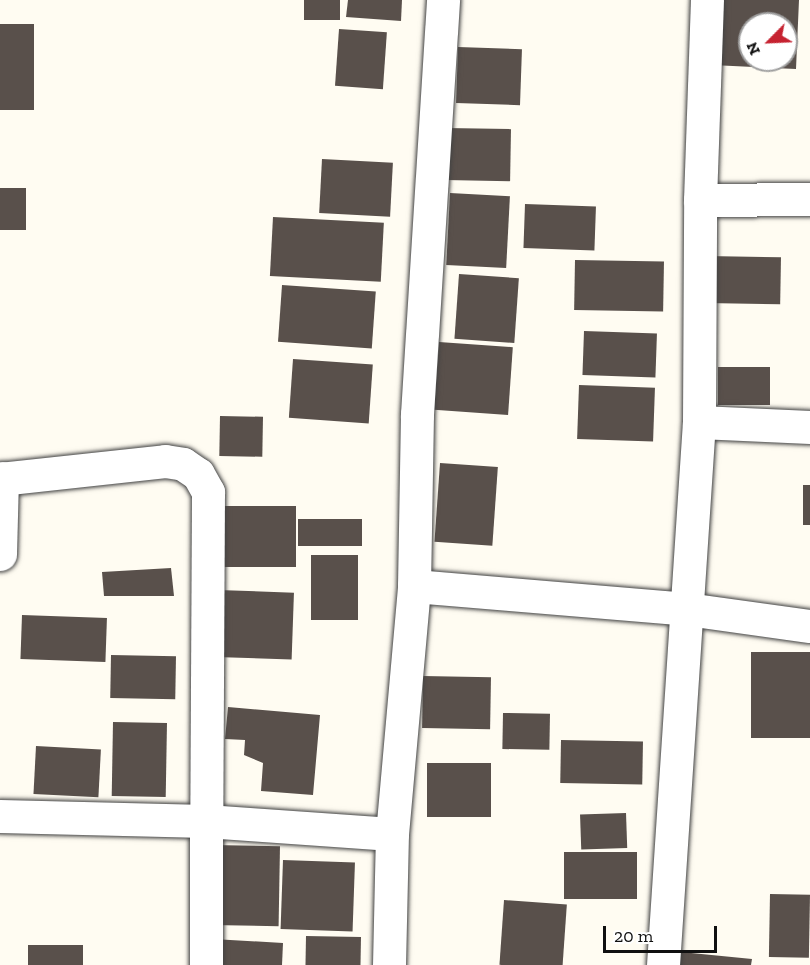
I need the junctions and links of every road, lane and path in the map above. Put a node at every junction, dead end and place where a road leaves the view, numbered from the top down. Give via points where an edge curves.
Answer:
1 (443, 0) edge
2 (707, 0) edge
3 (810, 199) edge
4 (700, 200) junction
5 (699, 422) junction
6 (810, 427) edge
7 (1, 478) edge
8 (0, 554) edge
9 (414, 586) junction
10 (687, 609) junction
11 (810, 626) edge
12 (0, 816) edge
13 (206, 821) junction
14 (392, 834) junction
15 (206, 965) edge
16 (389, 965) edge
17 (663, 965) edge

1 - 9 street via 417,414
2 - 4 street
3 - 4 street
4 - 5 street
5 - 6 street
5 - 10 street
7 - 8 street
7 - 13 street via 165,461 198,474 208,492
9 - 10 street
9 - 14 street
10 - 11 street
10 - 17 street
12 - 13 street
13 - 14 street
13 - 15 street
14 - 16 street

